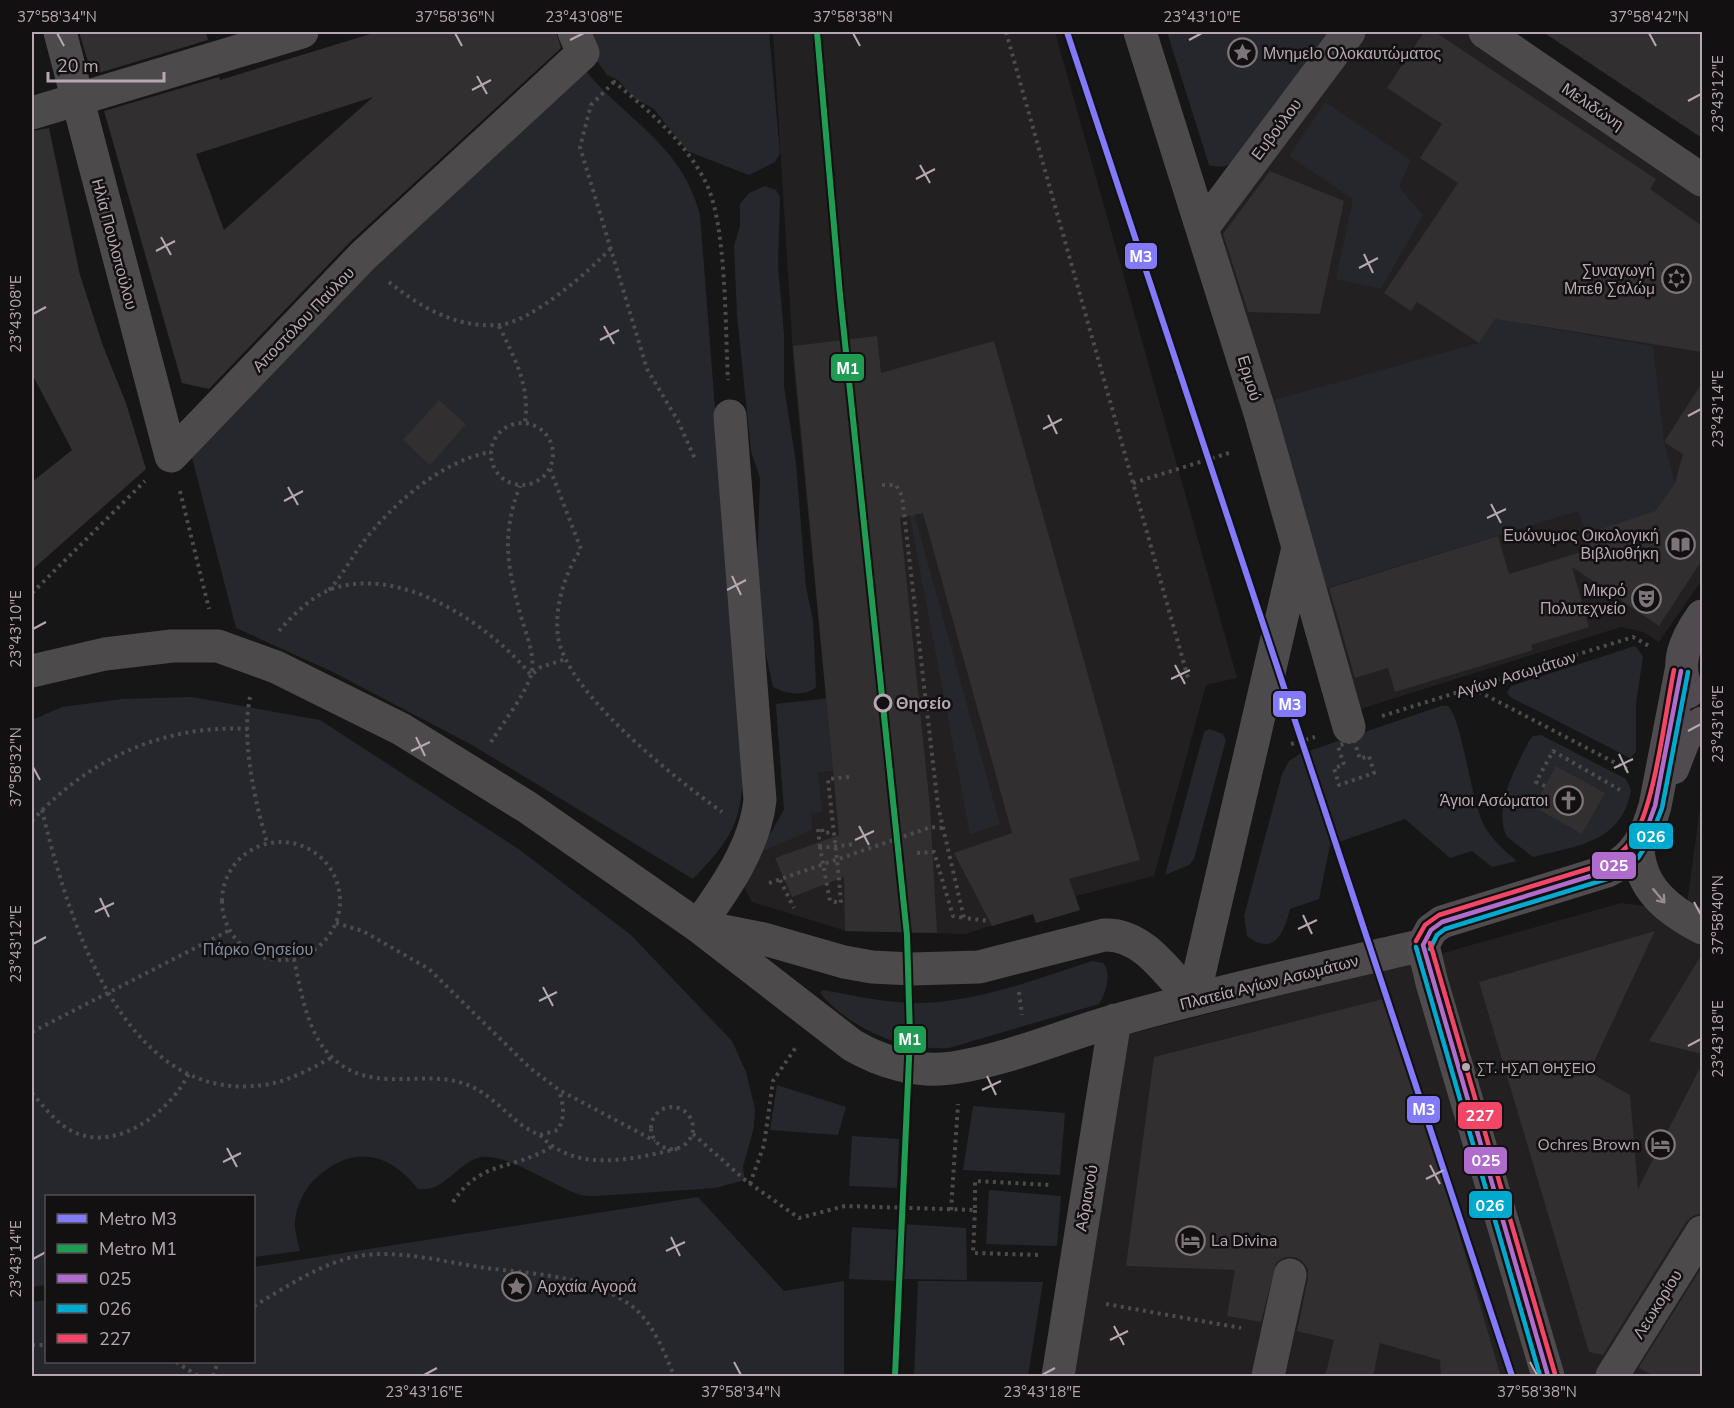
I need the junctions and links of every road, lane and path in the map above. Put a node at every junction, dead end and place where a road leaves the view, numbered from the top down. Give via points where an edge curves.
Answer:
1 (60, 32) edge
2 (302, 32) edge
3 (1006, 32) edge
4 (1140, 32) edge
5 (1349, 32) edge
6 (1485, 32) edge
7 (578, 42) edge
8 (614, 82) junction
9 (78, 99) junction
10 (32, 113) edge
11 (1702, 180) edge
12 (1203, 227) junction
13 (611, 248) junction
14 (363, 256) junction
15 (499, 326) junction
16 (730, 416) joint
17 (525, 423) junction
18 (1268, 441) junction
19 (491, 452) junction
20 (171, 456) junction
21 (698, 466) dead end
22 (550, 469) junction
23 (1133, 483) junction
24 (520, 486) junction
25 (882, 486) dead end
26 (1297, 550) junction
27 (328, 590) junction
28 (32, 593) edge
29 (1702, 616) edge
30 (218, 646) junction
31 (566, 659) junction
32 (1671, 659) junction
33 (260, 660) junction
34 (32, 671) edge
35 (531, 675) junction
36 (1188, 678) dead end
37 (1472, 688) junction
38 (1702, 710) edge
39 (1364, 722) joint
40 (1702, 723) edge
41 (248, 729) junction
42 (1630, 771) dead end
43 (473, 773) junction
44 (849, 777) dead end
45 (1545, 786) dead end
46 (1630, 795) dead end
47 (42, 810) junction
48 (32, 821) edge
49 (942, 828) junction
50 (833, 830) junction
51 (752, 833) junction
52 (267, 843) junction
53 (855, 844) dead end
54 (820, 848) junction
55 (917, 853) dead end
56 (1638, 858) junction
57 (838, 859) junction
58 (773, 882) dead end
59 (964, 918) junction
60 (989, 921) dead end
61 (336, 922) junction
62 (698, 926) junction
63 (1702, 928) edge
64 (230, 930) junction
65 (1423, 945) junction
66 (294, 959) junction
67 (1013, 959) junction
68 (107, 993) junction
69 (1193, 1000) junction
70 (815, 1019) junction
71 (1115, 1020) junction
72 (32, 1032) edge
73 (1027, 1047) junction
74 (331, 1059) junction
75 (189, 1073) junction
76 (559, 1090) junction
77 (32, 1094) edge
78 (958, 1104) dead end
79 (693, 1134) junction
80 (540, 1135) junction
81 (655, 1141) junction
82 (551, 1147) junction
83 (677, 1149) junction
84 (750, 1184) junction
85 (1058, 1185) dead end
86 (453, 1202) dead end
87 (951, 1210) junction
88 (975, 1210) junction
89 (1702, 1232) edge
90 (1076, 1256) junction
91 (1290, 1275) dead end
92 (1071, 1298) junction
93 (255, 1305) edge
94 (1277, 1334) junction
95 (177, 1363) edge
96 (198, 1377) edge
97 (674, 1377) edge
98 (1058, 1377) edge
99 (1268, 1377) edge
100 (1548, 1377) edge
101 (1612, 1377) edge

1 - 9 street, Ηλία Πουλοπούλου
2 - 9 street
3 - 23 path
4 - 12 street, Ερμού
5 - 12 street, Ευβούλου
6 - 11 street, Μελιδώνη
7 - 8 path
7 - 14 street, Αποστόλου Παύλου
8 - 13 path via 591,105 580,147
8 - 16 path via 672,136 695,165 712,197 721,266
9 - 10 street
9 - 20 street, Ηλία Πουλοπούλου
12 - 18 street, Ερμού
13 - 15 path via 581,279 540,307
13 - 21 path via 647,369 678,421
14 - 15 path via 421,306 459,320
14 - 20 street, Αποστόλου Παύλου
15 - 17 path via 522,374 527,404
16 - 51 street via 760,800
17 - 19 path via 502,430 494,439
17 - 22 path via 536,426 552,444
18 - 23 path
18 - 26 street, Ερμού
19 - 24 path via 499,475
19 - 27 path via 469,458 405,497 368,536
20 - 28 path
20 - 30 path
22 - 24 path via 538,481
22 - 31 path via 581,549 558,608 558,638
23 - 36 path
24 - 35 path via 507,528 507,551 529,644
25 - 49 path via 896,485 902,496
26 - 39 street, Ερμού
26 - 69 street
27 - 33 path via 292,617
27 - 35 path via 362,584 404,589 422,596 480,626 499,640
29 - 32 street
30 - 33 street, Πλατεία Αγίων Ασωμάτων
30 - 34 street via 140,649
31 - 35 path via 541,667
31 - 51 path via 608,717 686,787
32 - 37 path, Αγίων Ασωμάτων via 1633,638
32 - 38 street
32 - 56 street via 1655,806
33 - 41 path via 249,704
33 - 43 street, Πλατεία Αγίων Ασωμάτων via 369,712
35 - 43 path
37 - 39 path, Αγίων Ασωμάτων
37 - 42 path
40 - 56 street via 1685,736 1662,827 1650,855
41 - 47 path via 187,732 119,754 88,772
41 - 52 path via 253,779
43 - 62 street, Πλατεία Αγίων Ασωμάτων
44 - 50 path via 828,779
45 - 46 path via 1536,782 1553,751
47 - 48 path
47 - 68 path via 68,900
49 - 57 path
49 - 59 path
50 - 54 path via 823,833 820,829
50 - 57 path
51 - 62 street via 724,890
52 - 61 path via 302,846 330,867 339,890
52 - 64 path via 242,856 225,879 221,902
53 - 54 path
54 - 57 path via 831,901 841,903
55 - 59 path via 934,852 953,916
56 -> 63 street via 1658,897 1677,915
56 - 65 street via 1442,922 1431,930
57 - 58 path
59 - 60 path
61 - 66 path via 324,942
61 - 76 path via 363,931 429,969 498,1040
62 - 67 street via 872,967 979,967
62 - 70 street, Πλατεία Αγίων Ασωμάτων
64 - 66 path via 250,952 271,960
64 - 68 path
65 - 69 street, Πλατεία Αγίων Ασωμάτων
65 - 100 street
66 - 74 path via 307,1012
67 - 69 street via 1104,935 1122,936 1138,943
67 - 73 path
68 - 72 path
68 - 75 path via 146,1045
69 - 71 street, Πλατεία Αγίων Ασωμάτων
70 - 73 street, Πλατεία Αγίων Ασωμάτων via 869,1054 915,1067 952,1068
70 - 84 path via 773,1081 764,1145
71 - 73 street, Πλατεία Αγίων Ασωμάτων
71 - 90 street, Αδριανού
74 - 75 path via 298,1075 263,1085 220,1084
74 - 80 path via 351,1072 370,1076 462,1083 478,1089 517,1123
75 - 77 path via 182,1089 164,1110 126,1132 110,1136 89,1137 68,1129
76 - 80 path via 562,1122 558,1130
76 - 81 path
78 - 87 path
79 - 81 path via 693,1122 687,1112 669,1106 653,1117 650,1129
79 - 83 path
79 - 84 path
80 - 82 path
81 - 83 path via 665,1149
82 - 83 path via 573,1156 609,1161
82 - 86 path via 530,1159 482,1172
84 - 87 path via 799,1218 845,1206
85 - 88 path via 975,1181
87 - 88 path
88 - 90 path via 973,1253
89 - 101 street, Λεωκορίου
90 - 92 street, Αδριανού
91 - 94 street
92 - 94 path
92 - 98 street, Αδριανού
93 - 97 path via 335,1262 365,1255 427,1257 556,1276 610,1293 628,1303 643,1316 663,1348
94 - 99 street
95 - 96 path

